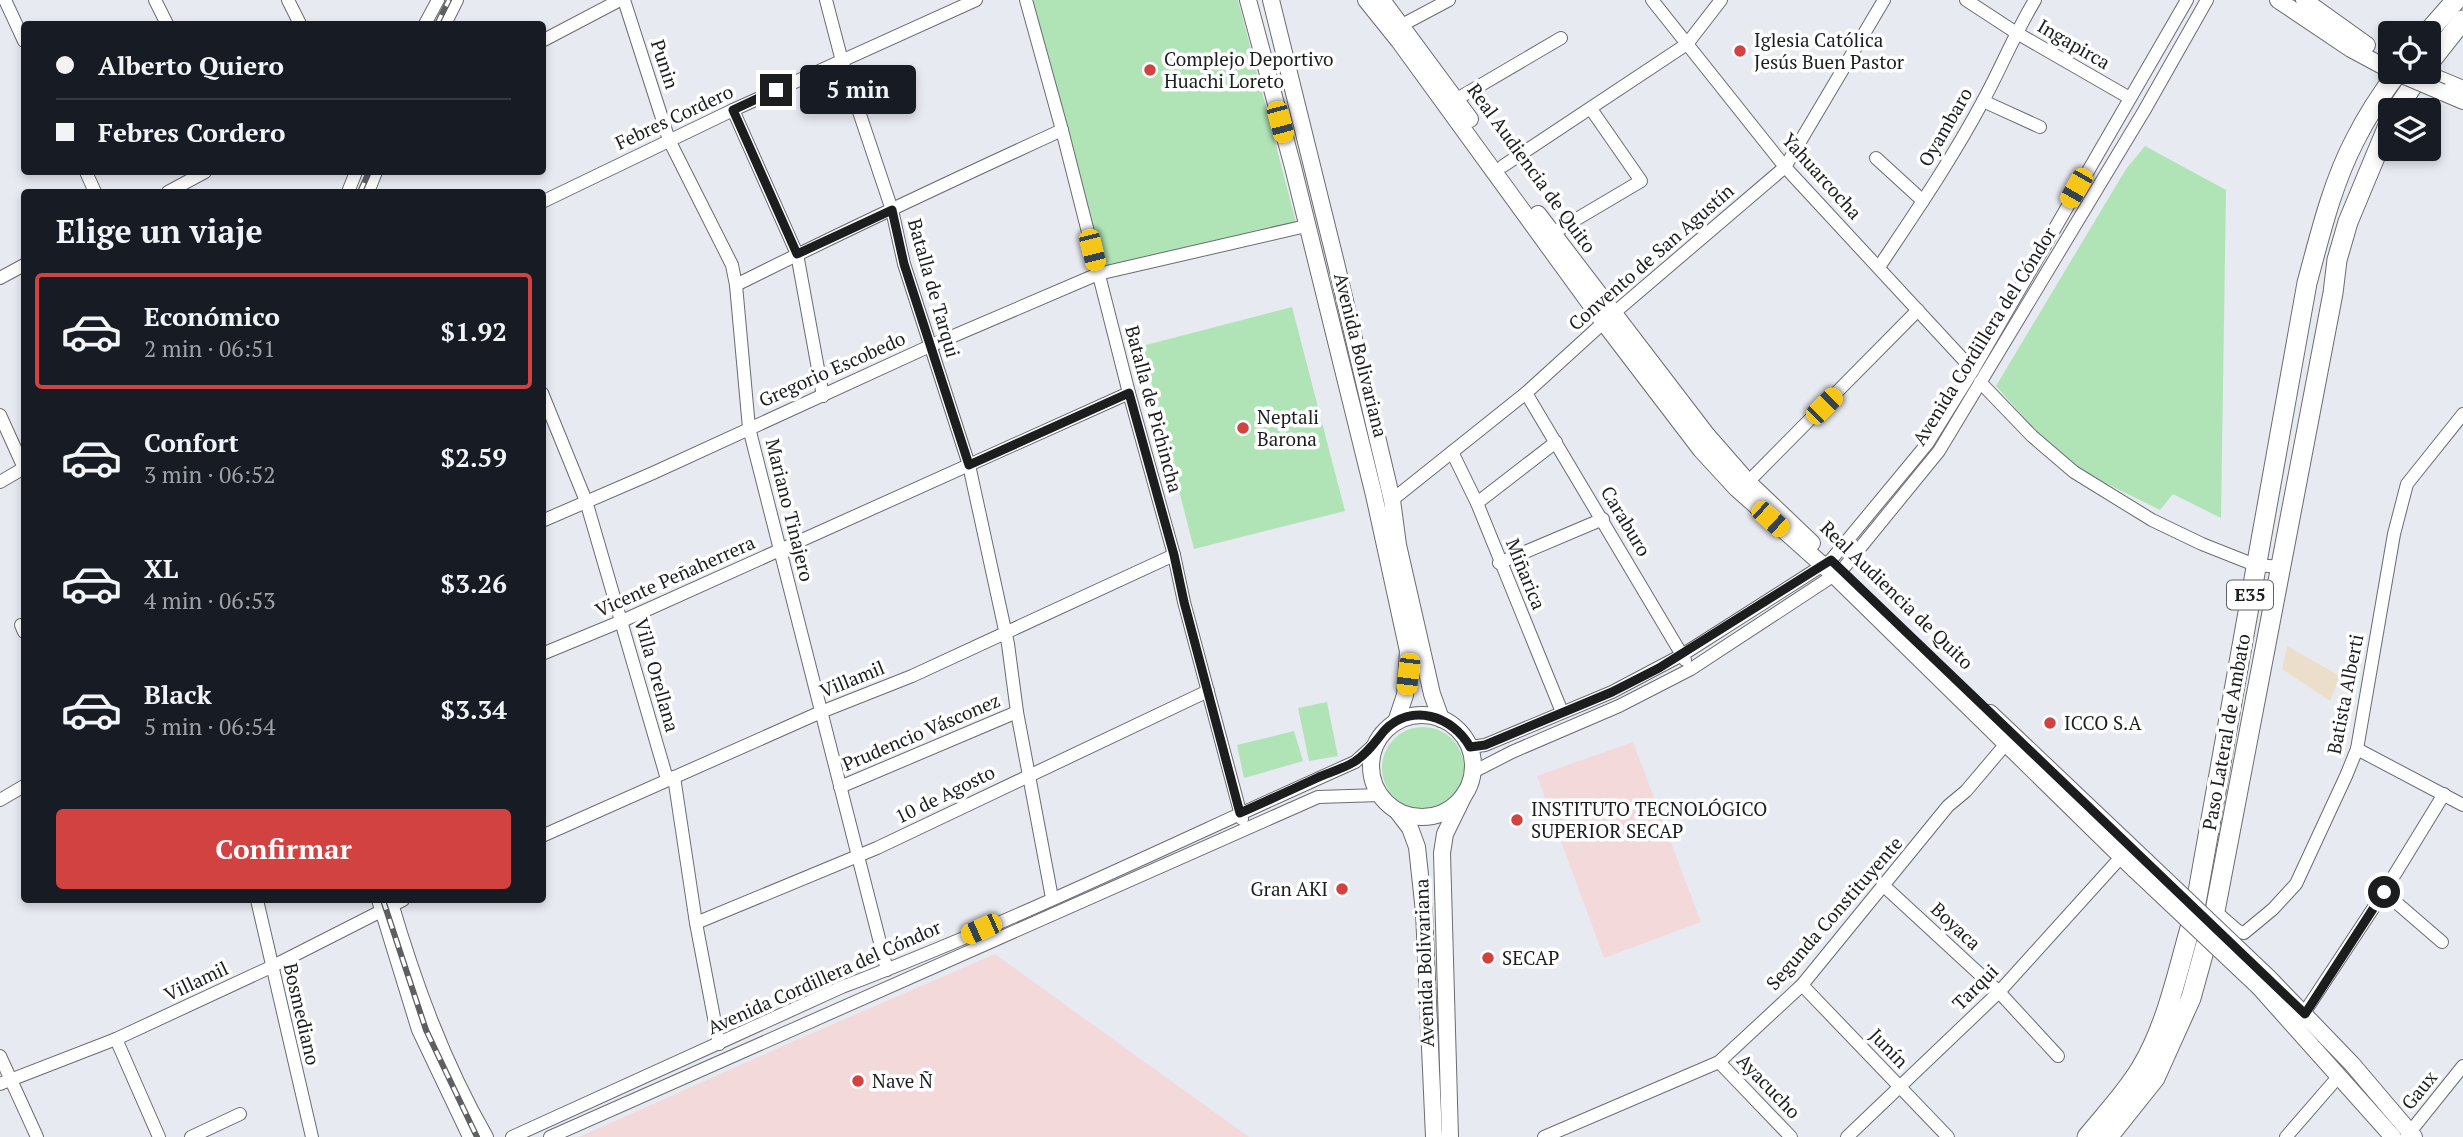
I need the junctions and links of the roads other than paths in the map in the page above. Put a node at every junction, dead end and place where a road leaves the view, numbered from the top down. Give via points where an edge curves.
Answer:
1 (5, 0) edge
2 (155, 0) edge
3 (288, 0) edge
4 (438, 0) edge
5 (457, 0) edge
6 (622, 0) edge
7 (826, 0) edge
8 (976, 0) edge
9 (1026, 0) edge
10 (1248, 0) edge
11 (1270, 0) edge
12 (1366, 0) edge
13 (1382, 0) edge
14 (1449, 0) edge
15 (1652, 0) edge
16 (1721, 0) edge
17 (1884, 0) edge
18 (1966, 0) edge
19 (2035, 0) edge
20 (2187, 0) edge
21 (2207, 0) edge
22 (2278, 0) edge
23 (2304, 0) edge
24 (2456, 0) edge
25 (2463, 20) edge
26 (166, 21) edge
27 (298, 21) edge
28 (427, 21) edge
29 (446, 21) edge
30 (2438, 21) edge
31 (1402, 25) junction
32 (2015, 32) junction
33 (21, 35) edge
34 (1561, 38) dead end
35 (546, 39) edge
36 (1688, 44) junction
37 (2441, 48) edge
38 (2378, 56) edge
39 (2378, 58) edge
40 (842, 61) junction
41 (2385, 84) edge
42 (2438, 84) edge
43 (2440, 84) edge
44 (2443, 86) junction
45 (2463, 89) edge
46 (2128, 97) junction
47 (1457, 99) junction
48 (1983, 101) junction
49 (2463, 101) edge
50 (1591, 109) junction
51 (733, 110) junction
52 (2040, 127) dead end
53 (1062, 130) junction
54 (669, 140) junction
55 (2378, 150) edge
56 (1876, 158) dead end
57 (1503, 166) junction
58 (1786, 167) junction
59 (199, 175) edge
60 (174, 189) edge
61 (546, 200) edge
62 (1923, 201) junction
63 (892, 210) junction
64 (1306, 226) junction
65 (1553, 233) junction
66 (797, 254) junction
67 (21, 267) edge
68 (1878, 267) junction
69 (1098, 274) junction
70 (0, 278) edge
71 (736, 285) junction
72 (1919, 310) junction
73 (1609, 318) junction
74 (930, 346) junction
75 (1973, 370) junction
76 (1980, 382) junction
77 (1129, 393) junction
78 (1526, 393) junction
79 (823, 396) junction
80 (546, 403) edge
81 (2463, 414) edge
82 (0, 415) edge
83 (749, 428) junction
84 (1556, 442) junction
85 (1452, 452) junction
86 (21, 461) edge
87 (969, 465) junction
88 (21, 470) edge
89 (0, 482) edge
90 (1748, 482) junction
91 (1392, 500) junction
92 (586, 501) junction
93 (1476, 503) junction
94 (546, 519) edge
95 (1603, 519) junction
96 (780, 550) junction
97 (1174, 555) junction
98 (1499, 563) junction
99 (2255, 565) junction
100 (2282, 567) junction
101 (1832, 568) junction
102 (1759, 606) junction
103 (1769, 618) junction
104 (622, 621) junction
105 (1006, 634) junction
106 (546, 652) edge
107 (1682, 655) junction
108 (1691, 669) junction
109 (1208, 691) junction
110 (821, 712) junction
111 (1017, 712) junction
112 (1562, 712) junction
113 (1441, 719) junction
114 (1396, 722) junction
115 (2009, 740) junction
116 (1376, 743) junction
117 (1470, 747) junction
118 (2357, 749) junction
119 (1473, 772) junction
120 (1029, 774) junction
121 (671, 778) junction
122 (840, 787) junction
123 (21, 788) edge
124 (1465, 793) junction
125 (2445, 794) junction
126 (1380, 795) junction
127 (0, 800) edge
128 (2463, 805) edge
129 (1397, 811) junction
130 (1240, 813) junction
131 (1244, 828) junction
132 (546, 834) edge
133 (858, 856) junction
134 (2122, 857) junction
135 (2141, 865) junction
136 (1884, 886) junction
137 (2384, 892) junction
138 (1052, 898) junction
139 (258, 903) edge
140 (389, 903) edge
141 (2215, 911) junction
142 (696, 923) junction
143 (2441, 942) dead end
144 (271, 967) junction
145 (887, 970) junction
146 (1802, 985) junction
147 (1998, 992) junction
148 (2300, 1019) junction
149 (116, 1039) junction
150 (719, 1044) junction
151 (0, 1056) edge
152 (2058, 1056) dead end
153 (1719, 1062) junction
154 (2463, 1066) edge
155 (2338, 1077) junction
156 (5, 1082) edge
157 (1900, 1087) junction
158 (240, 1114) dead end
159 (2410, 1135) edge
160 (37, 1137) edge
161 (159, 1137) edge
162 (191, 1137) edge
163 (312, 1137) edge
164 (469, 1137) edge
165 (487, 1137) edge
166 (512, 1137) edge
167 (550, 1137) edge
168 (1434, 1137) edge
169 (1450, 1137) edge
170 (1544, 1137) edge
171 (1791, 1137) edge
172 (1847, 1137) edge
173 (1948, 1137) edge
174 (2087, 1137) edge
175 (2108, 1137) edge
176 (2286, 1137) edge
177 (2393, 1137) edge

1 - 33 street
2 - 26 street
3 - 27 street
4 - 28 street
5 - 29 street
6 - 35 street
6 - 54 street, Punin
7 - 40 street, Batalla de Tarqui
8 - 40 street, Febres Cordero
9 - 53 street, Batalla de Pichincha
10 - 64 main road, Avenida Bolivariana
11 - 91 main road, Avenida Bolivariana
12 - 73 main road, Real Audiencia de Quito
13 - 31 main road, Real Audiencia de Quito
14 - 31 street
15 - 36 street, Yahuarcocha
16 - 36 street
17 - 58 street, Convento de San Agustín
18 - 32 street, Ingapirca
19 - 32 street, Oyambaro
20 - 46 street, Avenida Cordillera del Cóndor
21 - 76 street, Avenida Cordillera del Cóndor
22 - 39 main road
23 - 38 main road
24 - 30 highway
25 - 37 highway
31 - 47 main road, Real Audiencia de Quito
32 - 46 street, Ingapirca
32 - 48 street, Oyambaro
34 - 47 street
36 - 50 street
36 - 58 street, Yahuarcocha
40 - 51 street, Febres Cordero
40 - 63 street, Batalla de Tarqui
41 - 99 highway, Paso Lateral de Ambato / E35 via 2354,141 2306,283
42 - 44 main road, bridge
43 - 44 main road
44 - 45 main road
44 - 49 main road
46 - 75 street, Avenida Cordillera del Cóndor
47 - 57 main road, Real Audiencia de Quito
48 - 52 street
48 - 62 street, Oyambaro
50 - 57 street
50 - 65 street via 1641,181
51 - 54 street, Febres Cordero
51 - 66 street
53 - 63 street
53 - 69 street, Batalla de Pichincha
54 - 61 street, Febres Cordero
54 - 71 street, Mariano Tinajero via 732,265
55 - 100 highway, Paso Lateral de Ambato / E35 via 2337,260
56 - 62 street
57 - 65 main road, Real Audiencia de Quito
58 - 68 street, Yahuarcocha
58 - 73 street, Convento de San Agustín
59 - 60 street
62 - 68 street, Oyambaro
63 - 66 street
63 - 74 street, Batalla de Tarqui
64 - 69 street, Gregorio Escobedo
64 - 114 main road, Avenida Bolivariana via 1408,651 1405,695
65 - 73 main road, Real Audiencia de Quito
66 - 71 street
66 - 79 street
67 - 70 street
68 - 72 street, Yahuarcocha
69 - 74 street, Gregorio Escobedo
69 - 77 street, Batalla de Pichincha
71 - 83 street, Mariano Tinajero
72 - 75 street, Yahuarcocha
72 - 90 street
73 - 78 street, Convento de San Agustín
73 - 90 main road, Real Audiencia de Quito
73 - 101 main road, Real Audiencia de Quito via 1701,450 1736,488
74 - 79 street, Gregorio Escobedo
74 - 87 street, Batalla de Tarqui
75 - 101 street, Avenida Cordillera del Cóndor via 1927,444
76 - 99 street via 2074,472 2152,520
76 - 101 street, Avenida Cordillera del Cóndor via 1939,451
77 - 87 street, Vicente Peñaherrera
77 - 97 street, Batalla de Pichincha
78 - 84 street, Caraburo
78 - 85 street, Convento de San Agustín
79 - 83 street, Gregorio Escobedo
80 - 92 street, Villa Orellana
81 - 118 street, Batista Alberti via 2407,484 2394,534
82 - 86 street
83 - 92 street, Gregorio Escobedo
83 - 96 street, Mariano Tinajero
84 - 93 street
84 - 95 street, Caraburo
85 - 91 street, Convento de San Agustín
85 - 93 street, Miñarica
87 - 96 street, Vicente Peñaherrera
87 - 105 street, Batalla de Tarqui
88 - 89 street
90 - 101 main road, Real Audiencia de Quito
91 - 113 main road, Avenida Bolivariana via 1398,545
92 - 94 street, Gregorio Escobedo
92 - 104 street, Villa Orellana
93 - 98 street, Miñarica
95 - 98 street
95 - 107 street, Caraburo
96 - 104 street, Vicente Peñaherrera
96 - 110 street, Mariano Tinajero
97 - 105 street, Villamil
97 - 109 street, Batalla de Pichincha
98 - 112 street, Miñarica
99 - 100 street
99 - 174 highway, Paso Lateral de Ambato / E35 via 2194,914 2172,991 2141,1068
100 - 141 highway, Paso Lateral de Ambato / E35
101 - 102 street, Avenida Cordillera del Cóndor
101 - 103 street, Avenida Cordillera del Cóndor
101 - 115 main road, Real Audiencia de Quito
102 - 103 street
102 - 107 street, Avenida Cordillera del Cóndor
103 - 108 street, Avenida Cordillera del Cóndor
104 - 106 street, Vicente Peñaherrera
104 - 121 street, Villa Orellana
105 - 110 street, Villamil
105 - 111 street
107 - 108 street, Caraburo
107 - 112 street, Avenida Cordillera del Cóndor
108 - 119 street, Avenida Cordillera del Cóndor
109 - 120 street, 10 de Agosto
109 - 130 street, Batalla de Pichincha
110 - 121 street, Villamil
110 - 122 street, Mariano Tinajero
111 - 120 street
111 - 122 street, Prudencio Vásconez
112 - 117 street, Avenida Cordillera del Cóndor
113 - 114 main road via 1426,715
113 - 117 main road, Avenida Bolivariana via 1458,730
114 - 116 main road, Avenida Bolivariana
115 - 134 main road, Real Audiencia de Quito
115 - 135 main road, Real Audiencia de Quito
115 - 136 street, Segunda Constituyente
116 - 126 main road via 1371,769
116 - 130 street, Avenida Cordillera del Cóndor via 1355,762
117 - 119 main road, Avenida Bolivariana
118 - 125 street
118 - 141 street, Batista Alberti via 2296,884 2244,933
119 - 124 main road, Avenida Bolivariana
120 - 133 street, 10 de Agosto
120 - 138 street
121 - 132 street, Villamil
121 - 142 street, Villa Orellana
122 - 133 street, Mariano Tinajero
123 - 127 street
124 - 129 main road via 1457,803 1434,815
124 - 169 main road, Avenida Bolivariana via 1445,834 1442,853
125 - 128 street
125 - 137 street
126 - 129 main road, Avenida Bolivariana
126 - 131 street, Avenida Cordillera del Cóndor via 1318,797
129 - 168 main road, Avenida Bolivariana via 1410,828 1419,860
130 - 131 street, Batalla de Pichincha
130 - 138 street, Avenida Cordillera del Cóndor
131 - 167 street, Avenida Cordillera del Cóndor
133 - 142 street, 10 de Agosto
133 - 145 street, Mariano Tinajero
134 - 135 main road, Real Audiencia de Quito
134 - 147 street, Tarqui
135 - 148 main road, Real Audiencia de Quito, bridge
136 - 146 street, Segunda Constituyente
136 - 147 street, Boyaca
137 - 143 street
137 - 148 street
138 - 145 street, Avenida Cordillera del Cóndor
139 - 144 street, Bosmediano
140 - 144 street, Villamil
140 - 164 street via 418,1030
140 - 165 street via 432,1027
141 - 175 highway, Paso Lateral de Ambato / E35 via 2191,998 2155,1079
142 - 150 street, Villa Orellana
144 - 149 street, Villamil
144 - 163 street, Bosmediano
145 - 150 street, Avenida Cordillera del Cóndor
146 - 153 street, Segunda Constituyente
146 - 157 street, Junín
147 - 152 street, Boyaca
147 - 157 street, Tarqui
148 - 155 main road, Real Audiencia de Quito
148 - 159 main road, Real Audiencia de Quito via 2353,1064
149 - 156 street, Villamil
149 - 161 street
150 - 166 street, Avenida Cordillera del Cóndor
151 - 156 street
153 - 170 street, Segunda Constituyente
153 - 171 street, Ayacucho
154 - 159 street, Gaux
155 - 176 street
155 - 177 main road, Real Audiencia de Quito
156 - 160 street
157 - 172 street, Tarqui
157 - 173 street, Junín
158 - 162 street

